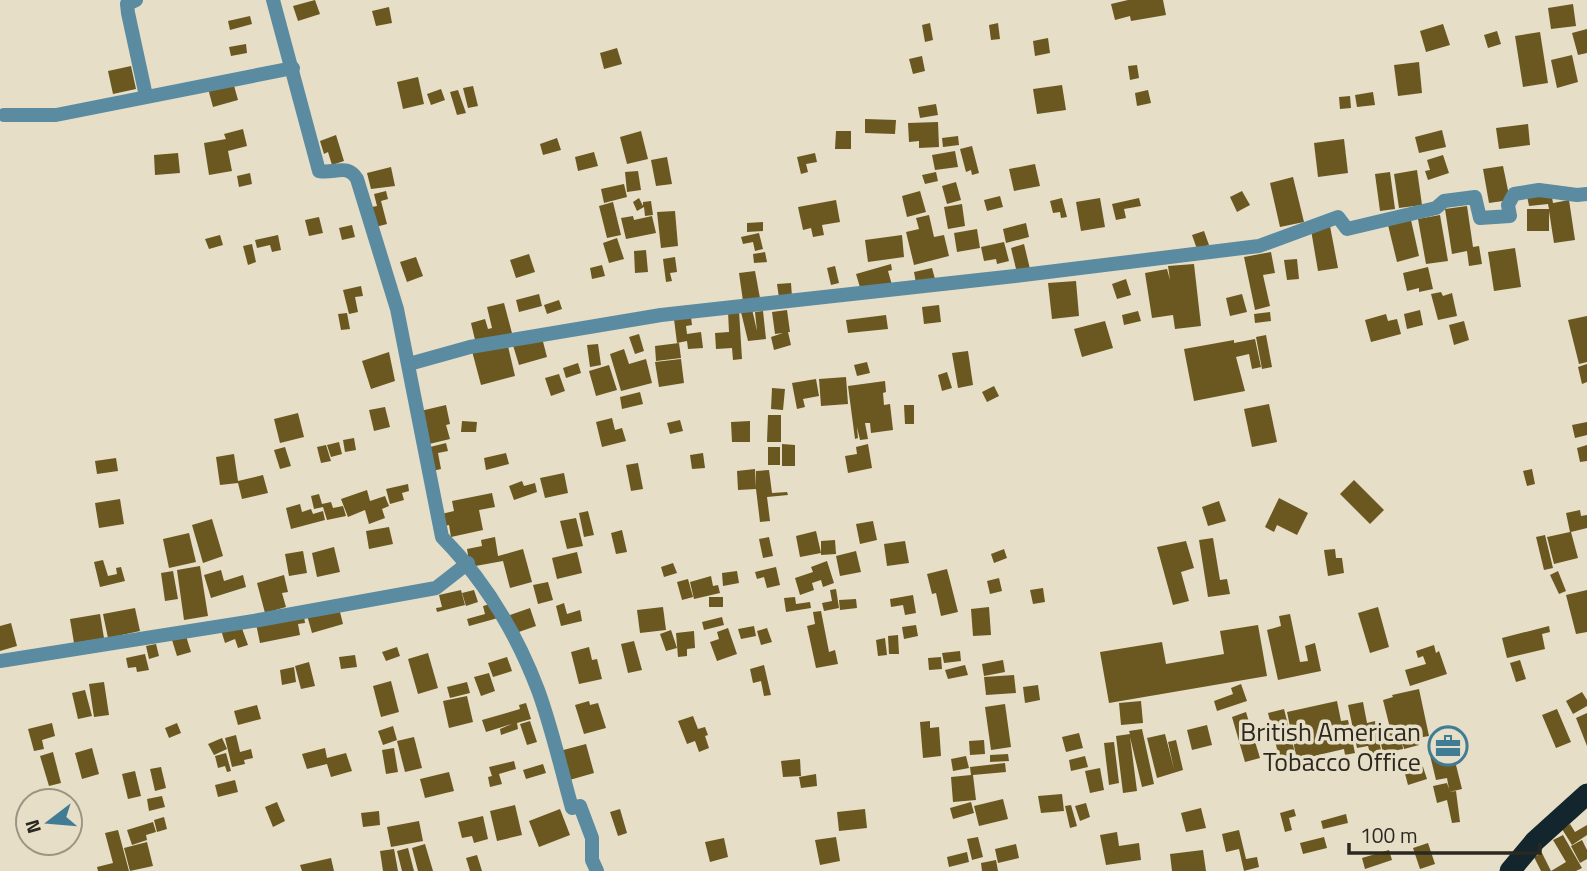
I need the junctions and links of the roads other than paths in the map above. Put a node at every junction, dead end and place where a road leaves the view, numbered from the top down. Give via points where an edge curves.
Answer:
1 (136, 0) edge
2 (273, 0) edge
3 (293, 68) junction
4 (146, 96) junction
5 (4, 115) dead end
6 (1587, 194) edge
7 (409, 364) junction
8 (468, 563) junction
9 (0, 660) edge
10 (1587, 794) edge
11 (597, 871) edge
12 (1510, 871) edge

1 - 4 street via 128,4 128,13
2 - 3 street
3 - 4 street
3 - 7 street via 320,171 346,169 357,179
4 - 5 street via 56,115
6 - 7 street via 1514,194 1508,205 1510,216 1480,218 1475,197 1444,201 1436,208 1347,229 1338,217 1259,246 661,315 470,347
7 - 8 street via 442,537
8 - 9 street via 436,588
8 - 11 street via 517,640 572,808 580,806 592,838
10 - 12 highway via 1535,841

